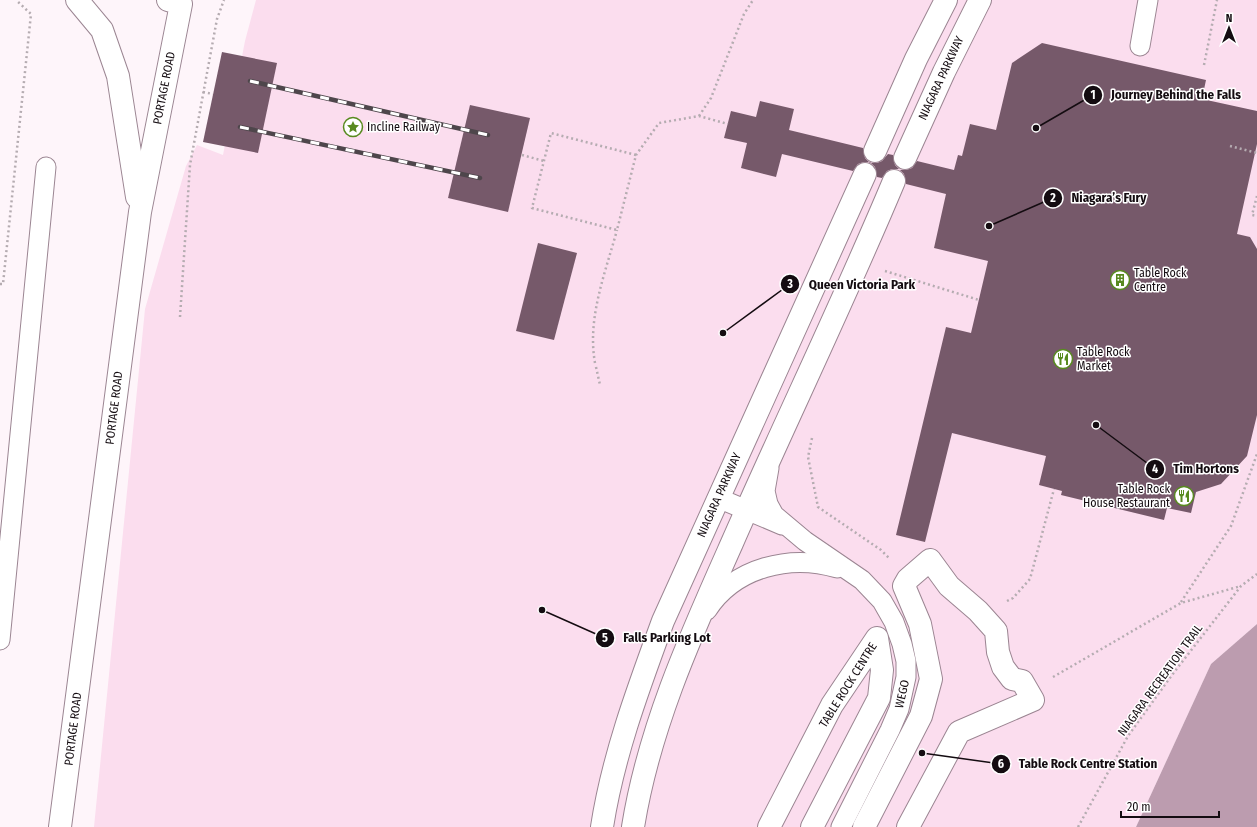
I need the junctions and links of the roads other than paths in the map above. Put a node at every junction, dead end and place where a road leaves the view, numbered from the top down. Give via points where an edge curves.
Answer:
1 (77, 0) edge
2 (946, 0) edge
3 (980, 0) edge
4 (1148, 0) edge
5 (177, 1) edge
6 (1140, 46) dead end
7 (875, 150) dead end
8 (905, 158) dead end
9 (46, 167) dead end
10 (865, 174) dead end
11 (894, 181) dead end
12 (140, 212) junction
13 (773, 452) junction
14 (718, 498) junction
15 (746, 510) junction
16 (787, 527) junction
17 (846, 571) junction
18 (692, 633) junction
19 (0, 640) edge
20 (60, 827) edge
21 (602, 827) edge
22 (633, 827) edge
23 (769, 827) edge
24 (812, 827) edge
25 (841, 827) edge
26 (864, 827) edge
27 (908, 827) edge

1 - 12 main road via 102,30 118,76
2 - 7 main road
3 - 8 main road, NIAGARA PARKWAY
4 - 6 lane
5 - 12 main road, PORTAGE ROAD
9 - 19 lane
10 - 14 main road, NIAGARA PARKWAY
11 - 13 main road
12 - 20 main road, PORTAGE ROAD
13 - 15 main road
13 - 16 lane, WEGO via 765,491 774,515
14 - 15 lane
14 - 21 main road, NIAGARA PARKWAY via 663,621 639,685 612,775
15 - 16 lane
15 - 18 main road
16 - 17 lane, WEGO
17 - 18 lane, WEGO via 820,563 794,562 768,566 745,575 726,588 709,606
17 - 25 lane, WEGO via 862,580 882,601 894,622 906,661 906,678 899,709 890,730
18 - 22 main road via 659,721
23 - 24 main road, TABLE ROCK CENTRE via 832,705 877,638 882,670 879,698
26 - 27 main road via 921,716 931,679 920,624 904,586 908,579 930,560 949,586 996,631 998,652 1003,667 1012,679 1022,681 1033,700 959,732

